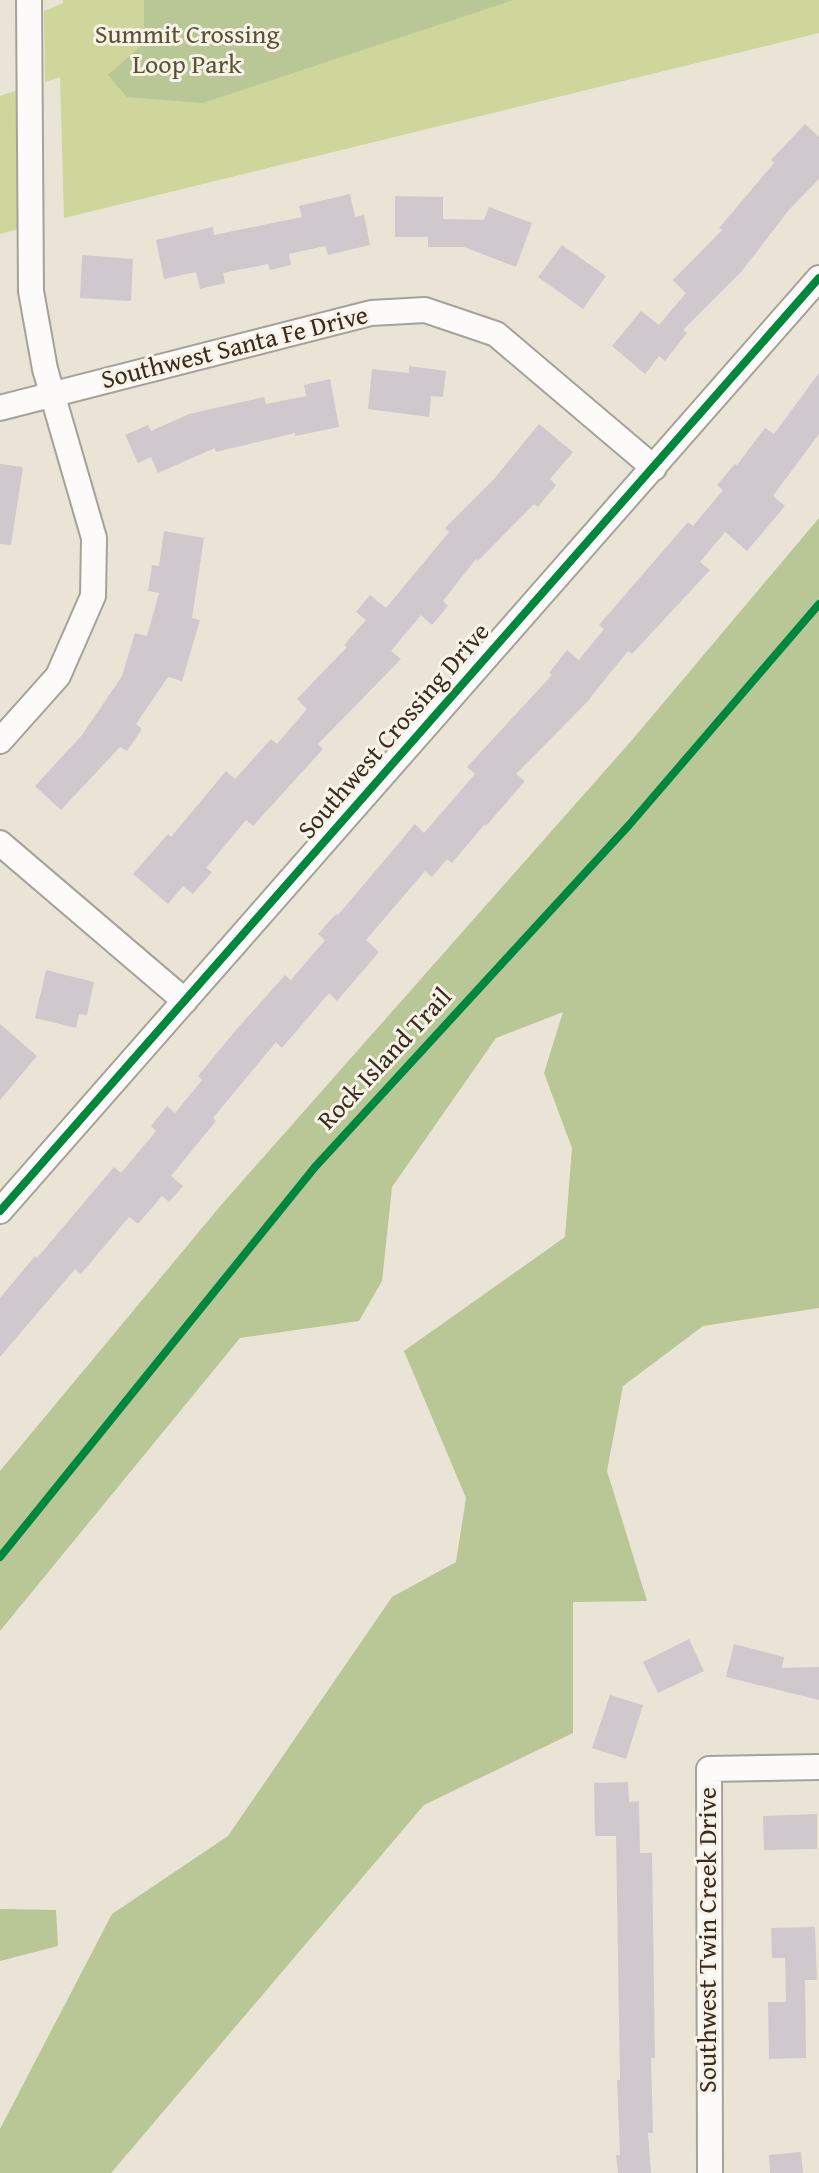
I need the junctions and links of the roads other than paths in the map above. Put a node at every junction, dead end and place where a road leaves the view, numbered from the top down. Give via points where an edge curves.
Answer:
1 (29, 0) edge
2 (819, 278) edge
3 (53, 395) junction
4 (0, 408) edge
5 (654, 468) junction
6 (0, 741) edge
7 (0, 843) edge
8 (185, 1001) junction
9 (0, 1211) edge
10 (819, 1767) edge
11 (710, 2173) edge

1 - 3 street via 31,282
2 - 5 street, Southwest Crossing Drive
3 - 4 street, Southwest Santa Fe Drive
3 - 5 street, Southwest Santa Fe Drive via 371,313 425,310 496,334
3 - 6 street via 94,538 93,596 58,676
5 - 8 street, Southwest Crossing Drive
7 - 8 street
8 - 9 street, Southwest Crossing Drive
10 - 11 street, Southwest Twin Creek Drive via 709,1769

